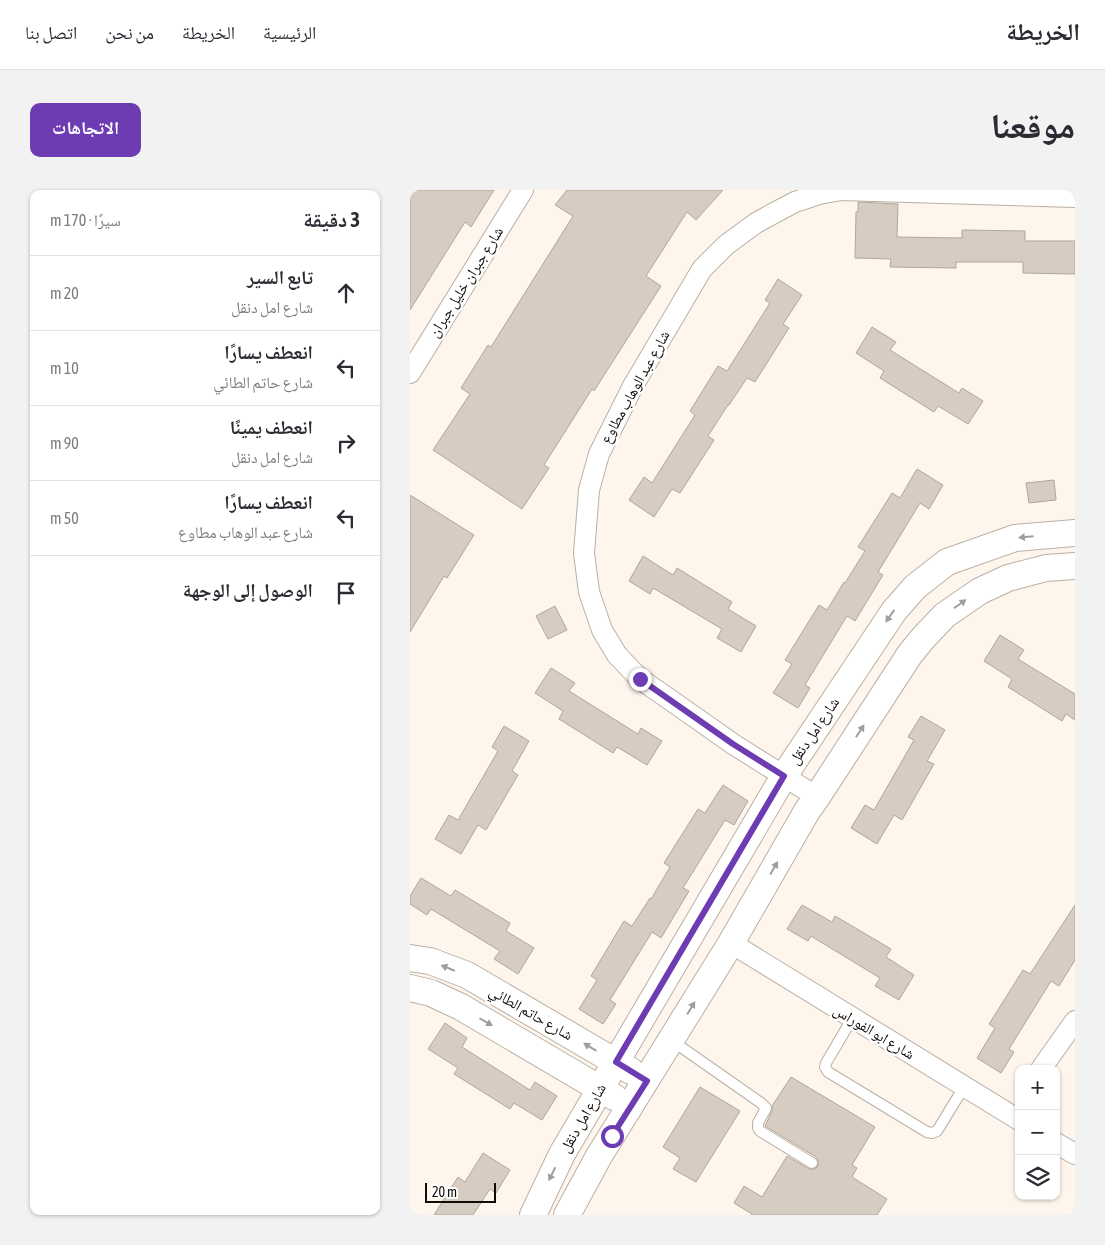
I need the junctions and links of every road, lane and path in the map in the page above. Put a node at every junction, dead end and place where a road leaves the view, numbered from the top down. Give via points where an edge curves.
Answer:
1 (523, 190) edge
2 (1075, 198) edge
3 (410, 374) edge
4 (1075, 533) edge
5 (1075, 566) edge
6 (784, 776) junction
7 (817, 797) junction
8 (730, 943) junction
9 (410, 958) edge
10 (410, 988) edge
11 (852, 1019) junction
12 (1075, 1021) edge
13 (672, 1040) junction
14 (616, 1062) junction
15 (1044, 1065) edge
16 (647, 1081) junction
17 (964, 1087) junction
18 (600, 1089) junction
19 (630, 1107) junction
20 (1015, 1111) edge
21 (1060, 1145) edge
22 (1075, 1154) edge
23 (812, 1163) dead end
24 (533, 1215) edge
25 (567, 1215) edge

1 - 3 street, شارع جبران خليل جبران
2 - 6 street, شارع عبد الوهاب مطاوع via 841,190 795,202 741,234 702,270 633,386 599,454 589,490 584,553 589,592 602,630 617,656 640,679
4 -> 6 street, شارع امل دنقل via 1014,538 947,562 915,587 894,611
7 -> 5 street via 910,654 945,615 980,591 1008,578 1046,568
6 - 7 street, شارع عبد الوهاب مطاوع
6 - 14 street, شارع امل دنقل
8 -> 7 street
8 - 11 street, شارع ابو الفوراس
13 -> 8 street
14 -> 9 street, شارع حاتم الطائي via 467,975 430,960
10 -> 18 street, شارع حاتم الطائي via 431,993 461,1007
11 - 17 street, شارع ابو الفوراس
11 - 17 lane via 825,1067 828,1072 910,1122 932,1134 937,1131
12 - 15 street
13 - 16 street
13 - 23 lane via 761,1103 766,1108 758,1123 760,1131
14 - 16 street, شارع حاتم الطائي
14 - 18 street, شارع امل دنقل
16 - 19 street
17 - 20 street, شارع ابو الفوراس
18 - 19 street, شارع حاتم الطائي
18 -> 24 street, شارع امل دنقل via 562,1154
19 - 25 street
21 - 22 street

